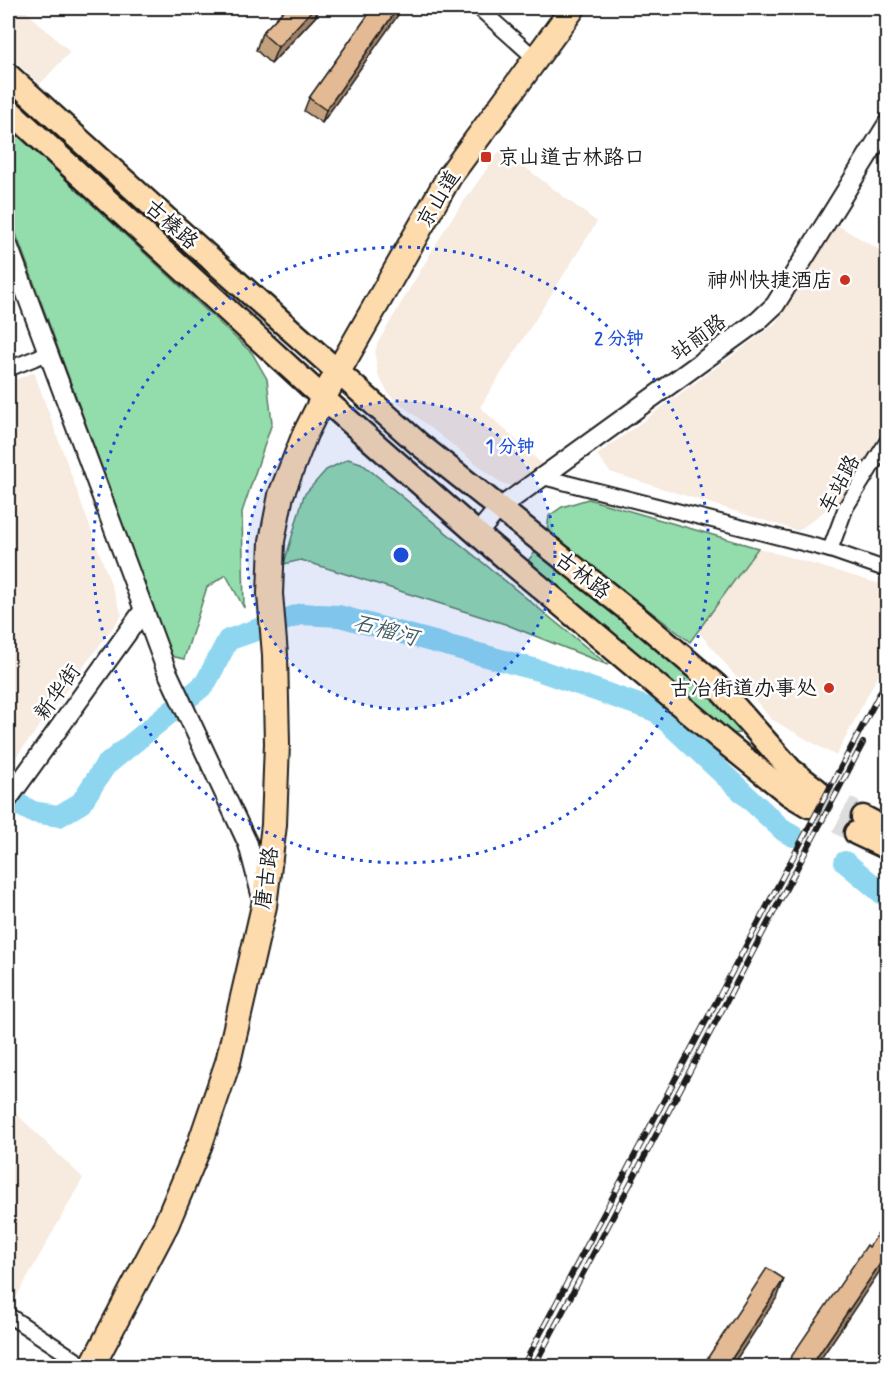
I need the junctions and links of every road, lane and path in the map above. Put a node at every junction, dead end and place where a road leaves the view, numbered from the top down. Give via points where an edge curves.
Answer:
1 (479, 8) edge
2 (573, 8) edge
3 (536, 59) junction
4 (8, 75) edge
5 (8, 109) edge
6 (888, 123) edge
7 (8, 245) edge
8 (48, 353) junction
9 (8, 369) edge
10 (338, 371) junction
11 (322, 398) junction
12 (888, 440) edge
13 (543, 477) junction
14 (498, 509) junction
15 (477, 534) junction
16 (830, 550) junction
17 (888, 570) edge
18 (143, 611) junction
19 (12, 793) edge
20 (888, 830) edge
21 (888, 848) edge
22 (264, 906) junction
23 (8, 1315) edge
24 (85, 1366) edge
25 (92, 1366) edge

1 - 3 street
2 - 3 highway, 京山道
3 - 10 highway, 京山道 via 449,177
4 - 10 main road, 古榛路
5 - 11 main road, 古榛路
6 - 13 street, 站前路 via 775,305
7 - 8 street
8 - 9 street
8 - 18 street
10 - 11 highway, 唐古路
10 - 14 main road, 古林路
11 - 15 main road, 古林路
11 - 22 highway, 唐古路 via 281,495 272,541 270,594 277,743 274,825
12 - 16 street, 车站路 via 846,507
13 - 14 street, 站前路
13 - 16 street
14 - 15 street, 站前路
14 - 15 main road, 古林路 via 633,614 716,685 813,798 789,794
16 - 17 street
18 - 19 street, 新华街
18 - 22 street via 248,844
20 - 21 main road via 860,825
22 - 25 highway, 唐古路 via 228,1062 200,1144 166,1225
23 - 24 street

